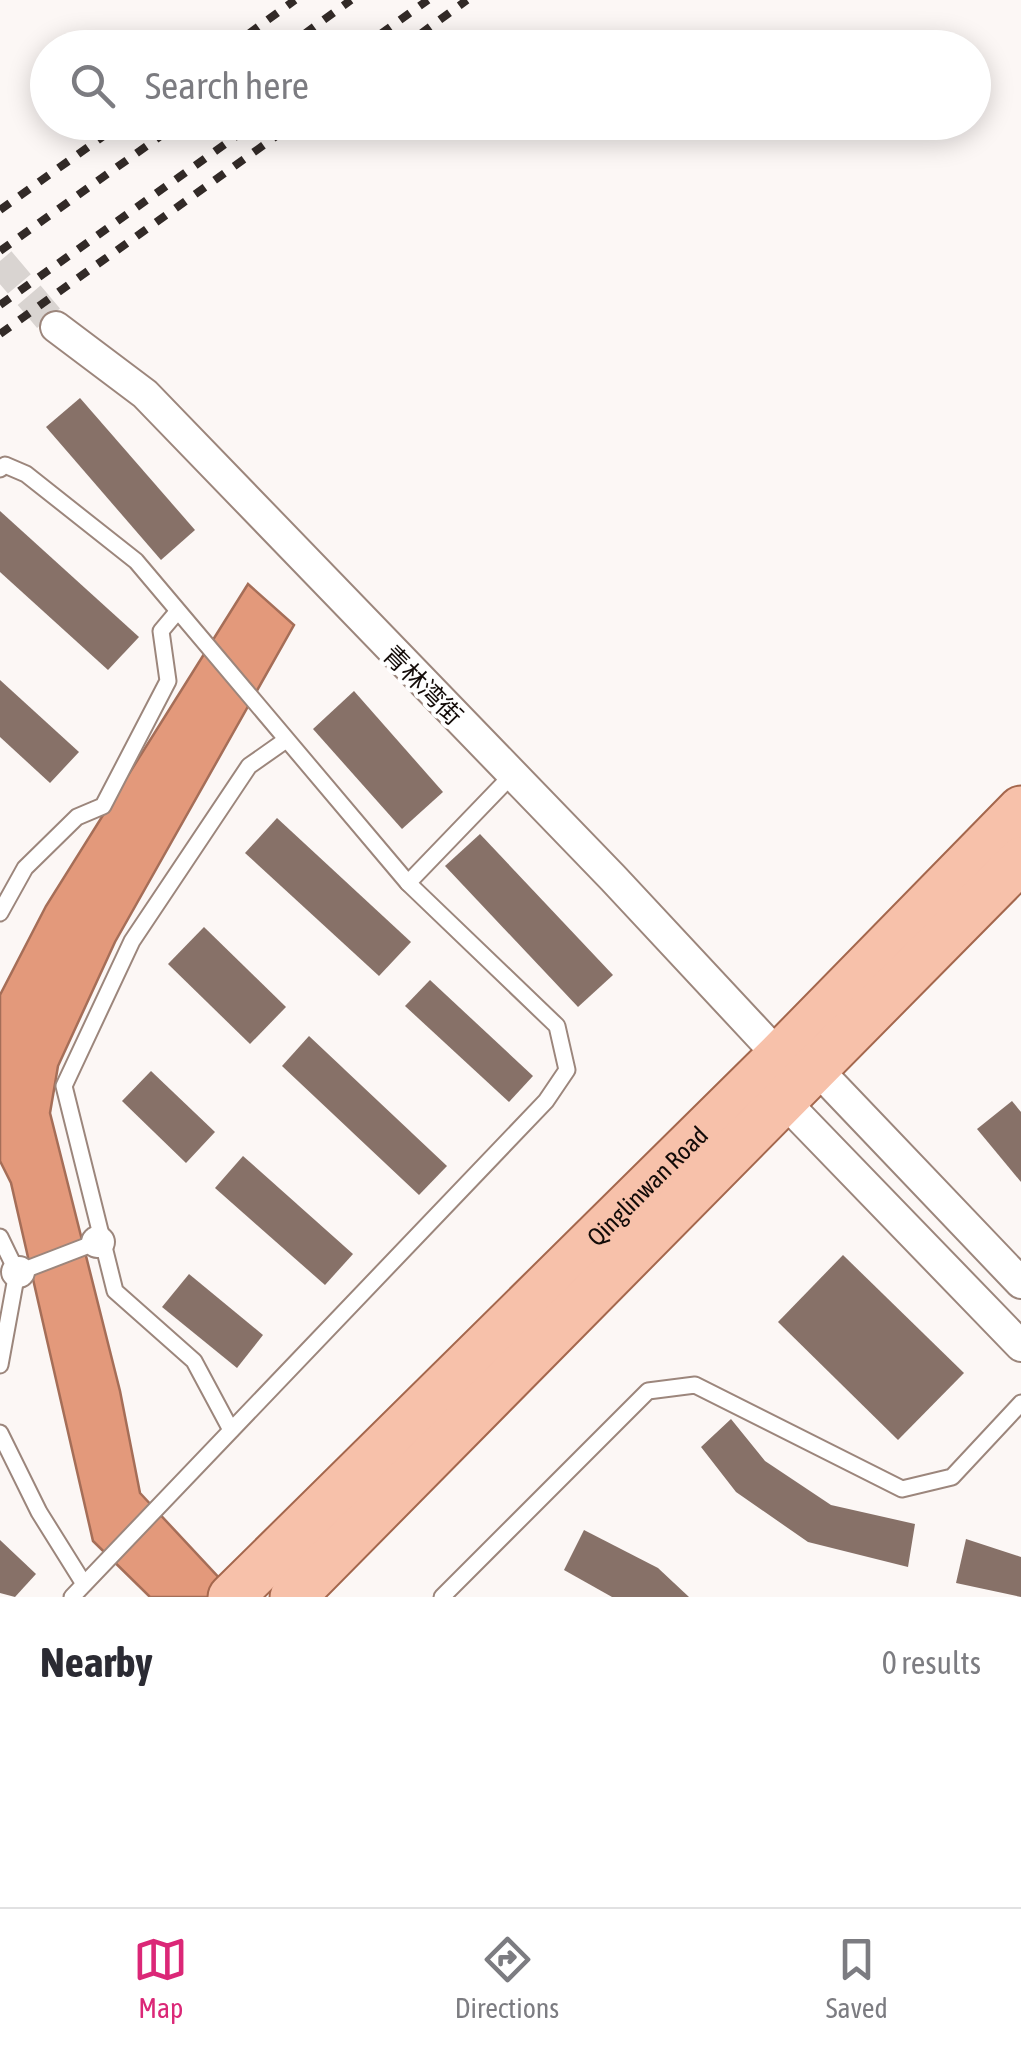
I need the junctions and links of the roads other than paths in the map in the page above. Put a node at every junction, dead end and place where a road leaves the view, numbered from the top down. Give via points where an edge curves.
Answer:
1 (56, 327) tunnel mouth
2 (0, 469) edge
3 (177, 612) junction
4 (286, 740) junction
5 (512, 775) junction
6 (1021, 809) edge
7 (1021, 860) edge
8 (408, 883) junction
9 (0, 914) edge
10 (792, 1074) junction
11 (0, 1238) edge
12 (98, 1242) junction
13 (18, 1272) junction
14 (1021, 1283) edge
15 (1021, 1346) edge
16 (0, 1365) edge
17 (1021, 1402) edge
18 (231, 1430) junction
19 (0, 1433) edge
20 (286, 1583) edge
21 (84, 1584) junction
22 (72, 1597) edge
23 (231, 1597) edge
24 (442, 1597) edge

1 - 5 street, 青林湾街 via 145,394
2 - 3 lane via 6,465 26,474 136,561
3 - 4 lane
3 - 9 lane via 161,631 168,681 103,806 77,817 25,868
4 - 8 lane
4 - 12 lane via 249,766 132,942 64,1086
5 - 8 lane
5 - 10 street, 青林湾街
6 - 10 main road, Qinglinwan Road
7 - 10 main road, Qinglinwan Road
8 - 18 lane via 557,1026 567,1070 546,1101
10 - 14 street, 青林湾街
10 - 15 street, 青林湾街
10 - 20 main road, Qinglinwan Road
11 - 13 lane
12 - 13 lane
12 - 18 lane via 114,1291 194,1361
13 - 16 lane
17 - 24 lane via 952,1477 902,1489 695,1385 648,1391
18 - 21 lane
19 - 21 lane
20 - 23 main road, Qinglinwan Road
21 - 22 lane

